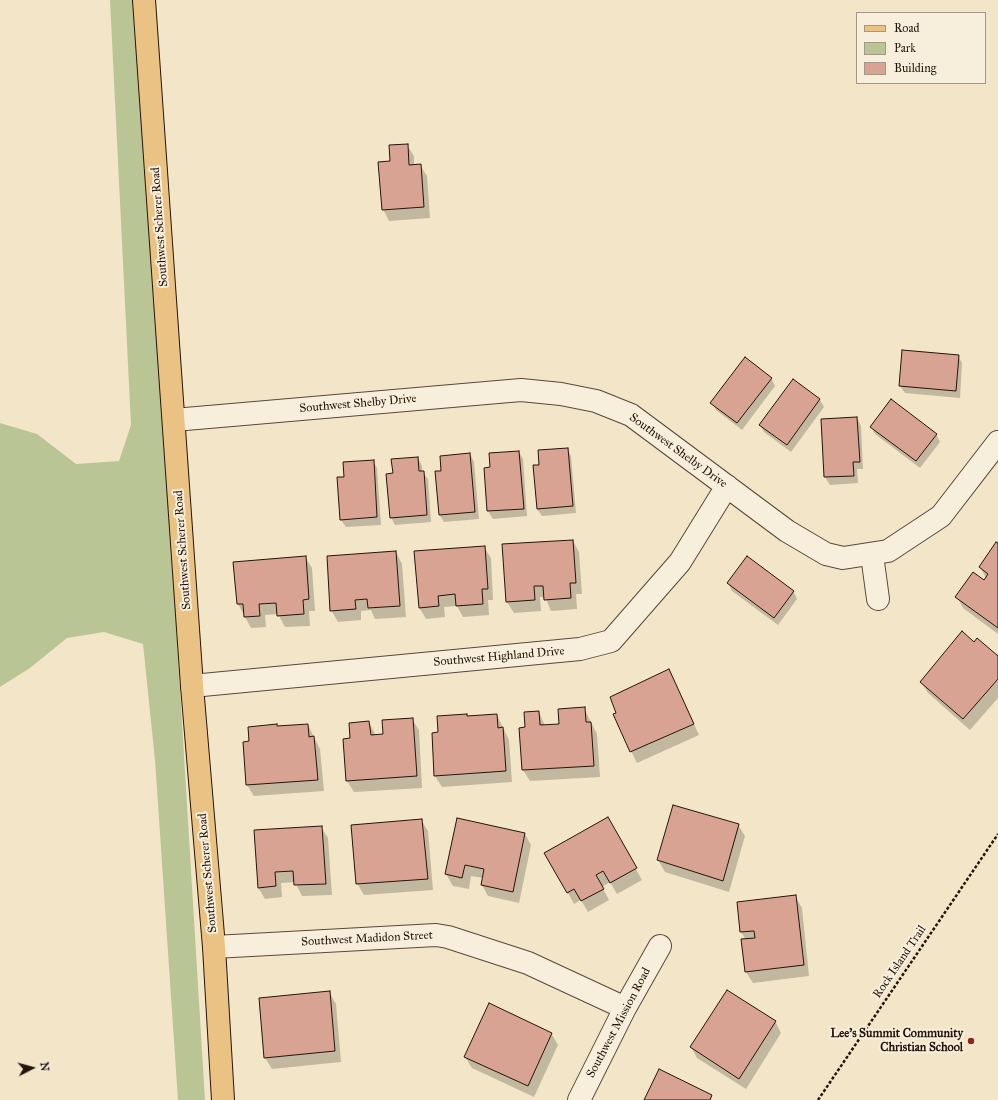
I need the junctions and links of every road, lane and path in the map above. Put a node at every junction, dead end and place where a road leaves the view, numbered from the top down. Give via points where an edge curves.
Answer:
1 (144, 0) edge
2 (174, 420) junction
3 (998, 442) edge
4 (727, 486) junction
5 (872, 554) junction
6 (878, 599) dead end
7 (192, 686) junction
8 (998, 834) edge
9 (660, 946) dead end
10 (214, 947) junction
11 (625, 1008) junction
12 (223, 1100) edge
13 (579, 1100) edge
14 (818, 1100) edge

1 - 2 main road, Southwest Scherer Road
2 - 4 street, Southwest Shelby Drive via 521,390 561,394 596,401 631,415
2 - 7 main road, Southwest Scherer Road
3 - 5 street, Southwest Shelby Drive via 941,516 888,551
4 - 5 street, Southwest Shelby Drive via 787,531 826,554 843,558
4 - 7 street, Southwest Highland Drive via 680,562 611,641 580,649
5 - 6 street
7 - 10 main road, Southwest Scherer Road
8 - 14 path, Rock Island Trail
9 - 11 street, Southwest Mission Road
10 - 11 street, Southwest Madidon Street via 436,935 528,963
10 - 12 main road, Southwest Scherer Road
11 - 13 street, Southwest Mission Road

